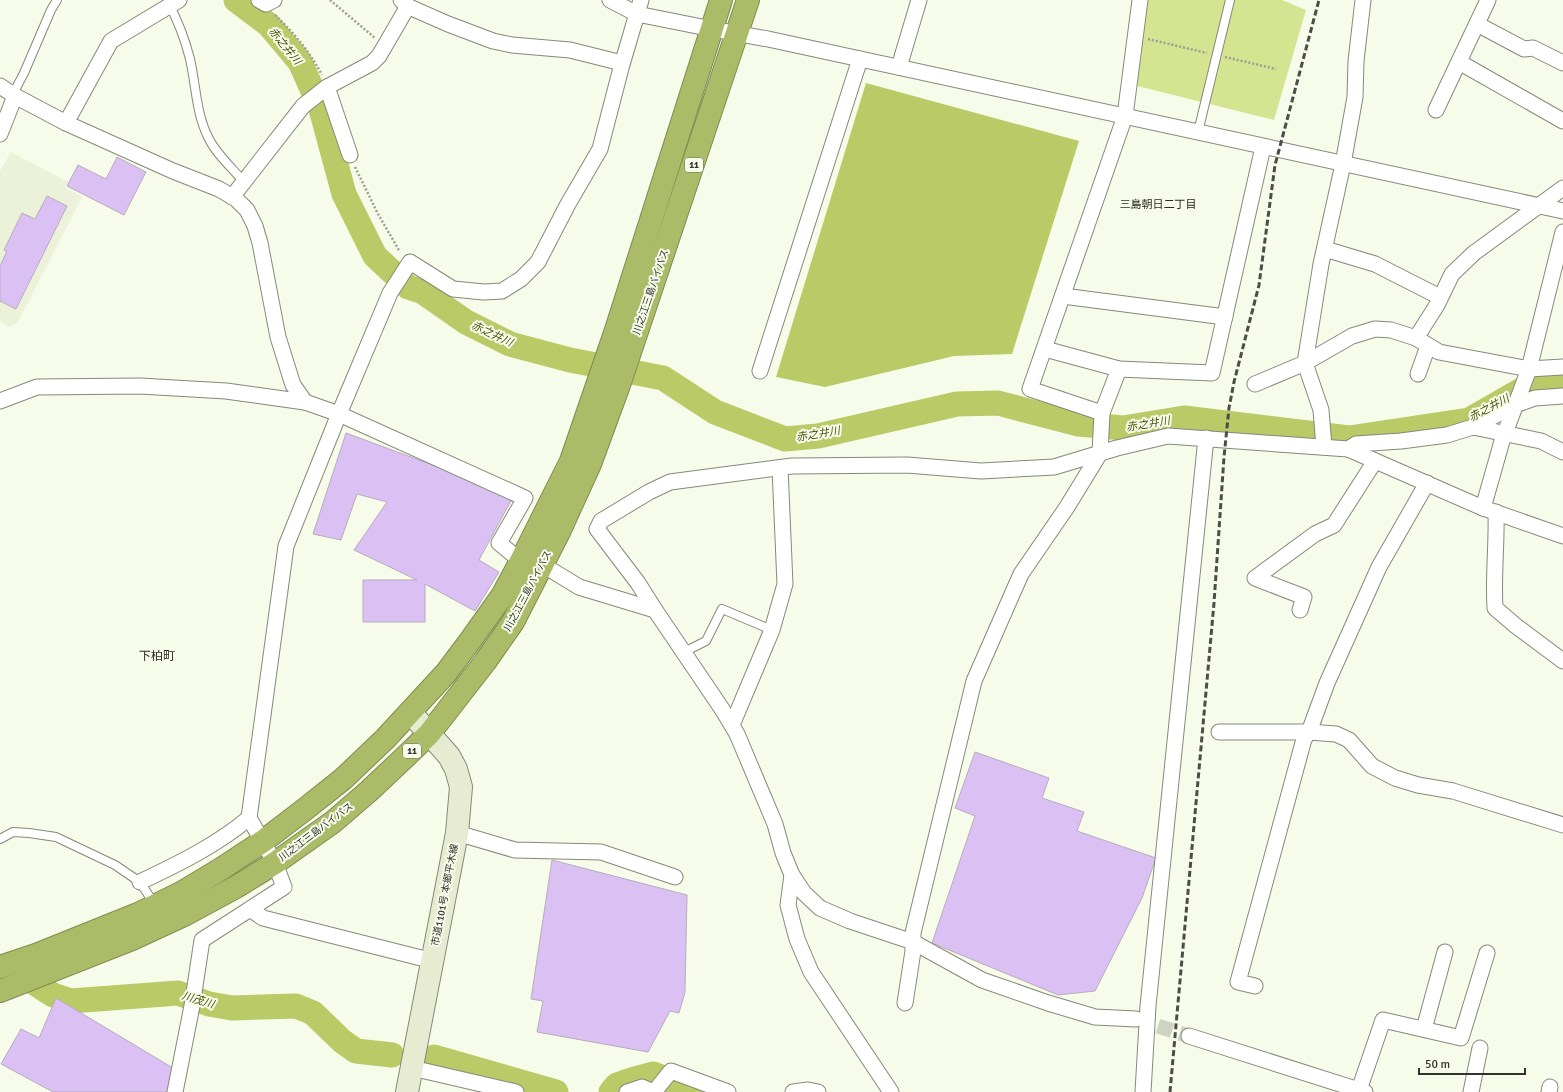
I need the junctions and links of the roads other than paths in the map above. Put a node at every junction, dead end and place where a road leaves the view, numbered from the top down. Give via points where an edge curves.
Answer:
1 (57, 0) edge
2 (610, 0) edge
3 (721, 0) edge
4 (748, 0) edge
5 (919, 0) edge
6 (1140, 0) edge
7 (1230, 0) edge
8 (1363, 0) edge
9 (1488, 0) edge
10 (172, 2) edge
11 (404, 3) edge
12 (639, 7) edge
13 (1477, 24) junction
14 (712, 29) junction
15 (738, 34) junction
16 (860, 59) junction
17 (1459, 62) junction
18 (622, 63) junction
19 (1563, 63) edge
20 (899, 67) junction
21 (0, 86) edge
22 (327, 87) junction
23 (14, 95) junction
24 (1436, 110) dead end
25 (1125, 116) junction
26 (1563, 121) edge
27 (66, 122) junction
28 (1198, 132) junction
29 (0, 134) edge
30 (1263, 146) junction
31 (350, 155) road end
32 (1343, 164) junction
33 (244, 182) junction
34 (1563, 188) edge
35 (232, 197) junction
36 (1539, 206) junction
37 (1563, 211) edge
38 (1563, 232) edge
39 (1325, 249) junction
40 (1558, 270) edge
41 (1063, 296) junction
42 (1440, 297) junction
43 (1225, 317) junction
44 (1422, 342) junction
45 (1045, 349) junction
46 (1305, 363) junction
47 (1563, 367) edge
48 (1119, 368) junction
49 (760, 371) dead end
50 (1418, 374) dead end
51 (1527, 375) junction
52 (1256, 384) dead end
53 (1563, 396) edge
54 (0, 401) edge
55 (305, 402) junction
56 (1516, 402) junction
57 (339, 414) junction
58 (1102, 416) junction
59 (1473, 427) junction
60 (1505, 434) junction
61 (1206, 438) junction
62 (1324, 444) junction
63 (1100, 446) junction
64 (1348, 449) junction
65 (1563, 452) edge
66 (1376, 461) junction
67 (780, 468) junction
68 (1427, 483) junction
69 (1489, 510) junction
70 (1563, 536) edge
71 (521, 561) junction
72 (543, 565) junction
73 (655, 610) junction
74 (1300, 610) dead end
75 (772, 630) junction
76 (684, 652) junction
77 (1563, 661) edge
78 (410, 713) junction
79 (732, 725) junction
80 (1218, 732) dead end
81 (1308, 732) junction
82 (429, 734) junction
83 (249, 818) junction
84 (1563, 825) edge
85 (457, 833) junction
86 (0, 839) edge
87 (262, 842) junction
88 (274, 863) junction
89 (792, 875) junction
90 (674, 877) dead end
91 (140, 882) junction
92 (156, 906) junction
93 (250, 909) junction
94 (913, 942) junction
95 (1445, 952) dead end
96 (1487, 953) dead end
97 (432, 961) junction
98 (0, 967) edge
99 (1255, 986) dead end
100 (1, 991) edge
101 (905, 1003) dead end
102 (1136, 1019) tunnel mouth
103 (1424, 1030) junction
104 (1188, 1036) tunnel mouth
105 (1480, 1048) dead end
106 (412, 1068) junction
107 (659, 1086) edge
108 (1362, 1091) edge
109 (175, 1092) edge
110 (407, 1092) edge
111 (516, 1092) edge
112 (627, 1092) edge
113 (728, 1092) edge
114 (793, 1092) edge
115 (818, 1092) edge
116 (891, 1092) edge
117 (1143, 1092) edge
118 (1471, 1092) edge

1 - 23 lane
2 - 12 street
3 - 14 highway, 川之江三島バイパス / 11
4 - 15 highway, 川之江三島バイパス / 11
5 - 20 street
6 - 25 street
7 - 28 lane
8 - 32 street via 1355,97
9 - 13 street
10 - 27 street via 111,42
10 - 33 lane via 190,59 200,120 208,139
11 - 18 street via 448,24 493,41 570,50
11 - 22 street via 379,56 372,63
12 - 14 street
12 - 18 street
13 - 17 street
13 - 19 street via 1524,49 1533,48
14 - 15 street
14 - 71 highway, 川之江三島バイパス / 11 via 616,330 571,460
15 - 16 street
15 - 72 highway, 川之江三島バイパス / 11 via 620,385 590,464
16 - 20 street
16 - 49 street
17 - 24 street
17 - 26 street
18 - 57 street via 600,149 538,262 521,279 502,291 484,292 452,289 408,266 390,293
20 - 25 street
21 - 23 street
22 - 31 street
22 - 33 street via 303,106
23 - 27 street
23 - 29 street
25 - 28 street
25 - 41 street
27 - 35 street
28 - 30 street
30 - 32 street
30 - 43 street
32 - 36 street
32 - 39 street
33 - 35 street
34 - 36 street
35 - 55 street via 247,210 255,226 283,356 293,385
36 - 37 street
36 - 42 street via 1474,253 1452,274
38 - 40 street
39 - 42 street via 1375,264
39 - 46 street
40 - 51 street
41 - 43 street
41 - 45 street
42 - 44 street
43 - 48 street via 1212,373
44 - 46 street via 1391,330 1375,329 1352,336
44 - 50 street
44 - 51 street via 1438,352
45 - 48 street
45 - 58 street via 1030,389
46 - 52 street
46 - 62 street via 1321,410
47 - 51 street
48 - 58 street
51 - 56 street
53 - 56 street
54 - 55 street via 37,387 140,386 226,391
55 - 57 street
56 - 59 street
56 - 60 street
57 - 71 street via 525,498 498,543
57 - 83 street via 286,546
58 - 63 street
59 - 60 street
59 - 64 street via 1447,435 1356,444
60 - 65 street via 1541,441
60 - 69 street
61 - 62 street
61 - 63 street via 1168,436 1117,448
61 - 117 street via 1148,1006
62 - 64 street
63 - 67 street via 1054,467 981,472 907,464
63 - 94 street via 1067,507 1021,574 974,681 913,933
64 - 66 street
66 - 68 street
66 - 74 street via 1334,525 1315,534 1255,578 1304,597
67 - 73 street via 670,482 601,521 597,529
67 - 75 street via 785,584
68 - 69 street
68 - 81 street via 1379,566
69 - 70 street
69 - 77 street via 1497,540 1495,608
71 - 72 street
71 - 78 highway, 川之江三島バイパス / 11 via 502,596 470,641 446,673
72 - 73 street via 579,587
72 - 82 highway, 川之江三島バイパス / 11 via 513,622
73 - 76 street
75 - 76 lane via 722,609 706,641
75 - 79 street
76 - 79 street
78 - 82 street, 市道1101号 本郷平木線
78 - 87 highway, 川之江三島バイパス / 11 via 343,779
79 - 89 street via 775,824
80 - 81 street
81 - 84 street via 1336,734 1349,740 1372,766 1395,778 1453,791
81 - 99 street via 1238,982
82 - 85 street, 市道1101号 本郷平木線 via 456,769 461,787
82 - 88 highway, 川之江三島バイパス / 11 via 333,822
83 - 87 street
83 - 91 street via 179,863
85 - 90 street via 516,850 601,852
85 - 97 street, 市道1101号 本郷平木線
86 - 91 lane via 13,832 56,837 115,865
87 - 88 street
87 - 92 highway, 川之江三島バイパス / 11
88 - 93 street via 284,887
88 - 100 highway, 川之江三島バイパス / 11 via 186,914 132,939
89 - 94 street via 820,908
89 - 116 street via 788,905 797,939 811,972
91 - 92 lane
92 - 98 highway, 川之江三島バイパス / 11
93 - 97 street via 263,918
93 - 109 street via 202,940
94 - 101 street via 914,951
94 - 102 street via 982,980 1048,1004 1095,1017
95 - 103 street
96 - 103 street via 1462,1038
97 - 106 street, 市道1101号 本郷平木線
103 - 108 street via 1383,1020
104 - 108 street
105 - 118 street
106 - 110 street, 市道1101号 本郷平木線
106 - 111 street
107 - 112 street via 642,1087
107 - 113 street via 671,1071
114 - 115 street

